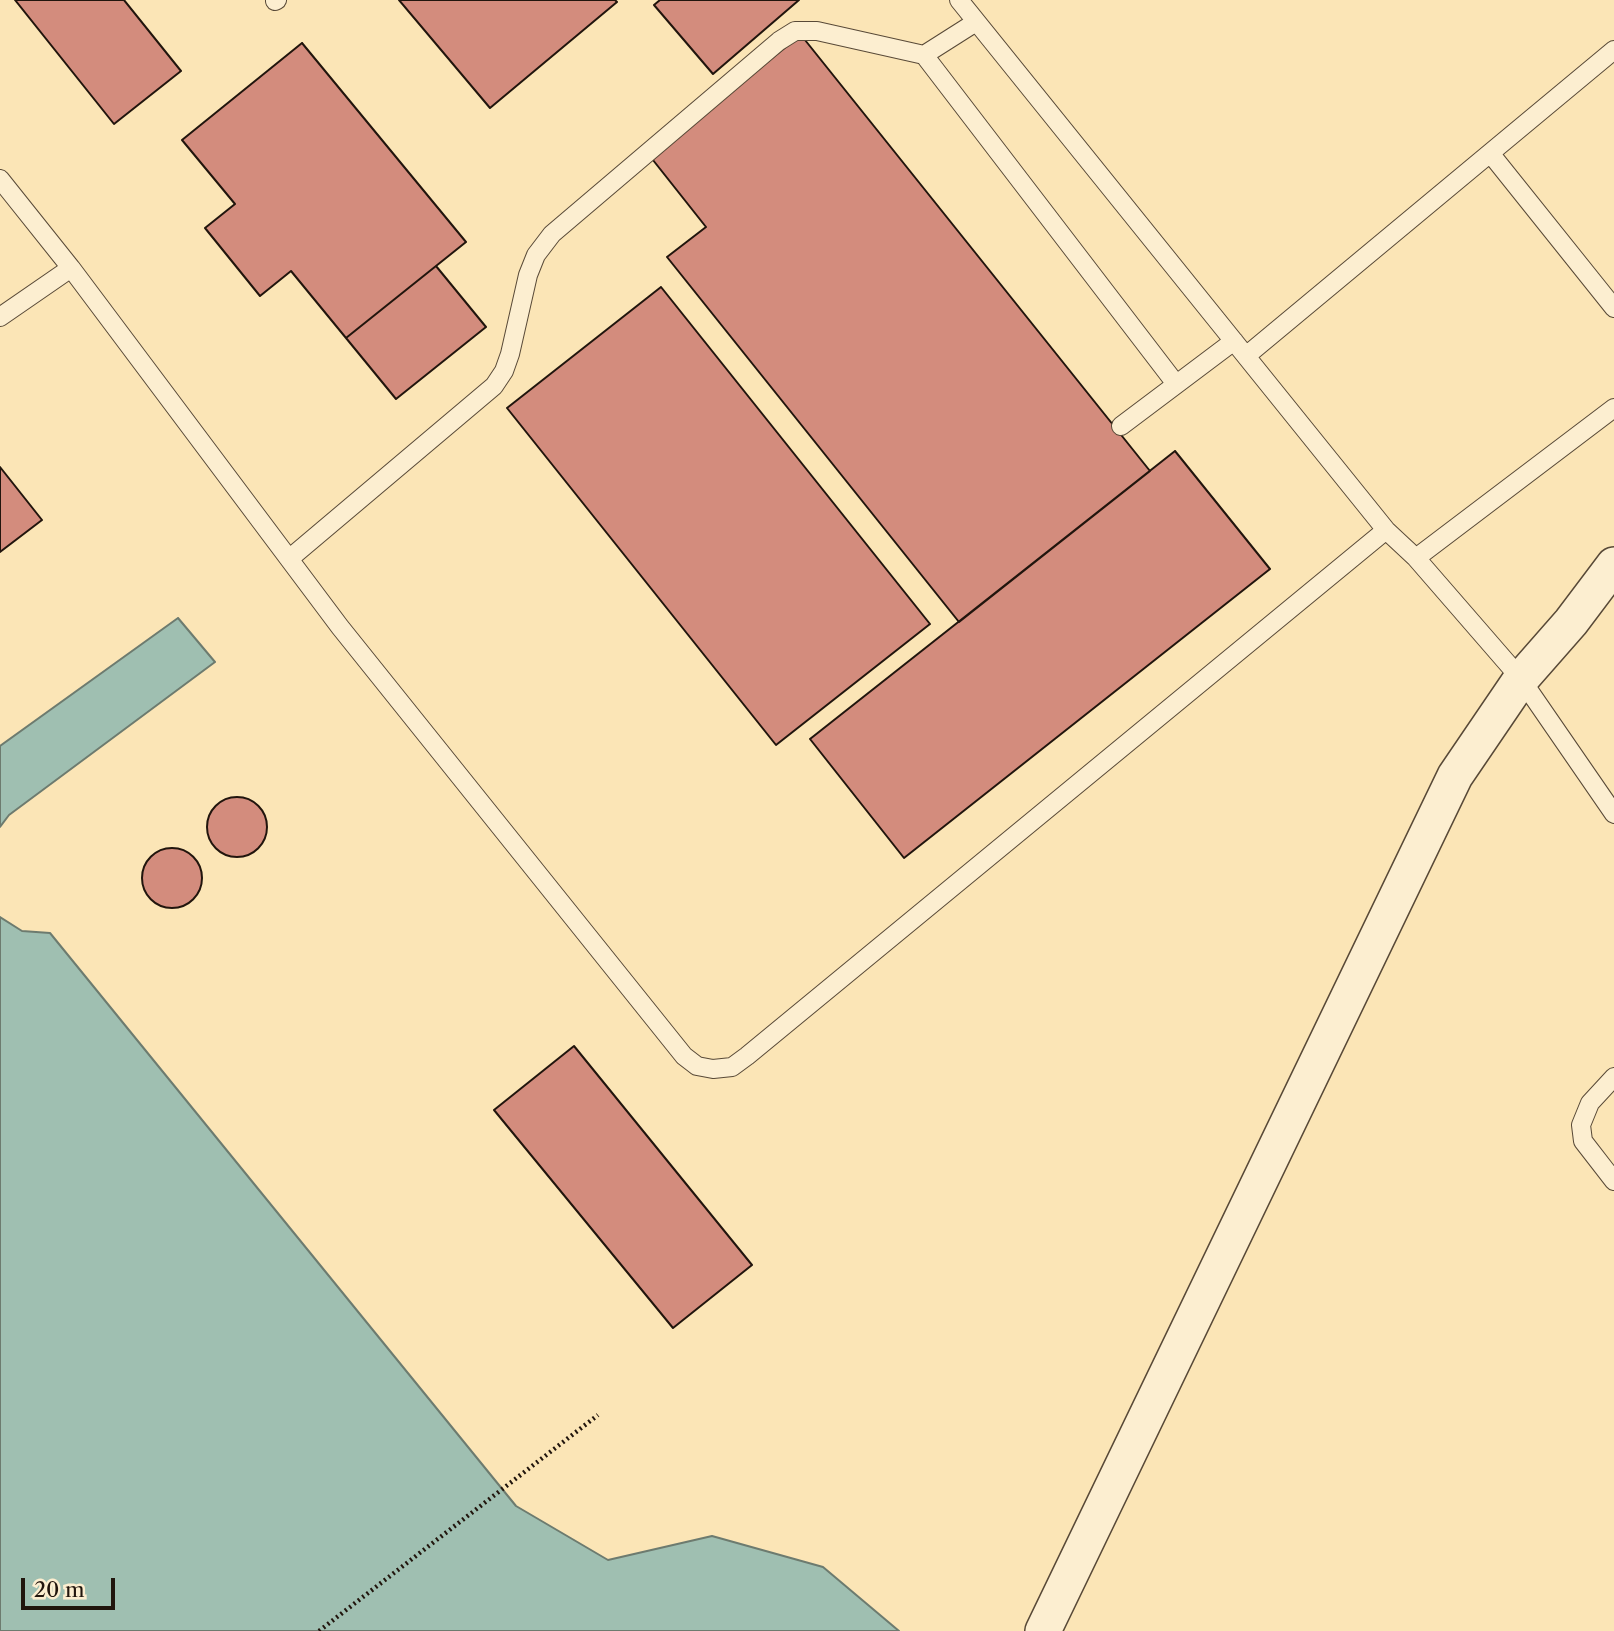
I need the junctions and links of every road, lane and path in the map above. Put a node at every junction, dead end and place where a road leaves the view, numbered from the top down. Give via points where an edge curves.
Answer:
1 (959, 0) edge
2 (976, 22) junction
3 (1614, 50) edge
4 (924, 55) junction
5 (1490, 153) junction
6 (0, 179) edge
7 (71, 268) junction
8 (1614, 309) edge
9 (0, 317) edge
10 (1234, 341) junction
11 (1247, 356) junction
12 (1176, 384) junction
13 (1614, 408) edge
14 (1121, 426) dead end
15 (1386, 530) junction
16 (1416, 558) junction
17 (289, 559) junction
18 (1614, 565) edge
19 (1521, 679) junction
20 (1614, 814) edge
21 (1614, 1077) edge
22 (1614, 1181) edge
23 (598, 1415) dead end
24 (320, 1631) edge
25 (1043, 1631) edge

1 - 2 lane
2 - 4 lane
2 - 10 lane
3 - 5 lane
4 - 12 lane
4 - 17 lane via 817,31 795,31 779,41 551,234 528,275 510,354 494,386
5 - 8 lane
5 - 11 lane
6 - 7 lane
7 - 9 lane
7 - 17 lane
10 - 11 lane
10 - 12 lane
11 - 15 lane
12 - 14 lane
13 - 16 lane
15 - 16 lane
15 - 17 lane via 747,1056 732,1067 713,1069 697,1066 684,1056
16 - 19 lane
18 - 19 street
19 - 20 lane
19 - 25 street via 1455,776
21 - 22 lane via 1590,1103 1581,1125 1583,1141
23 - 24 path

